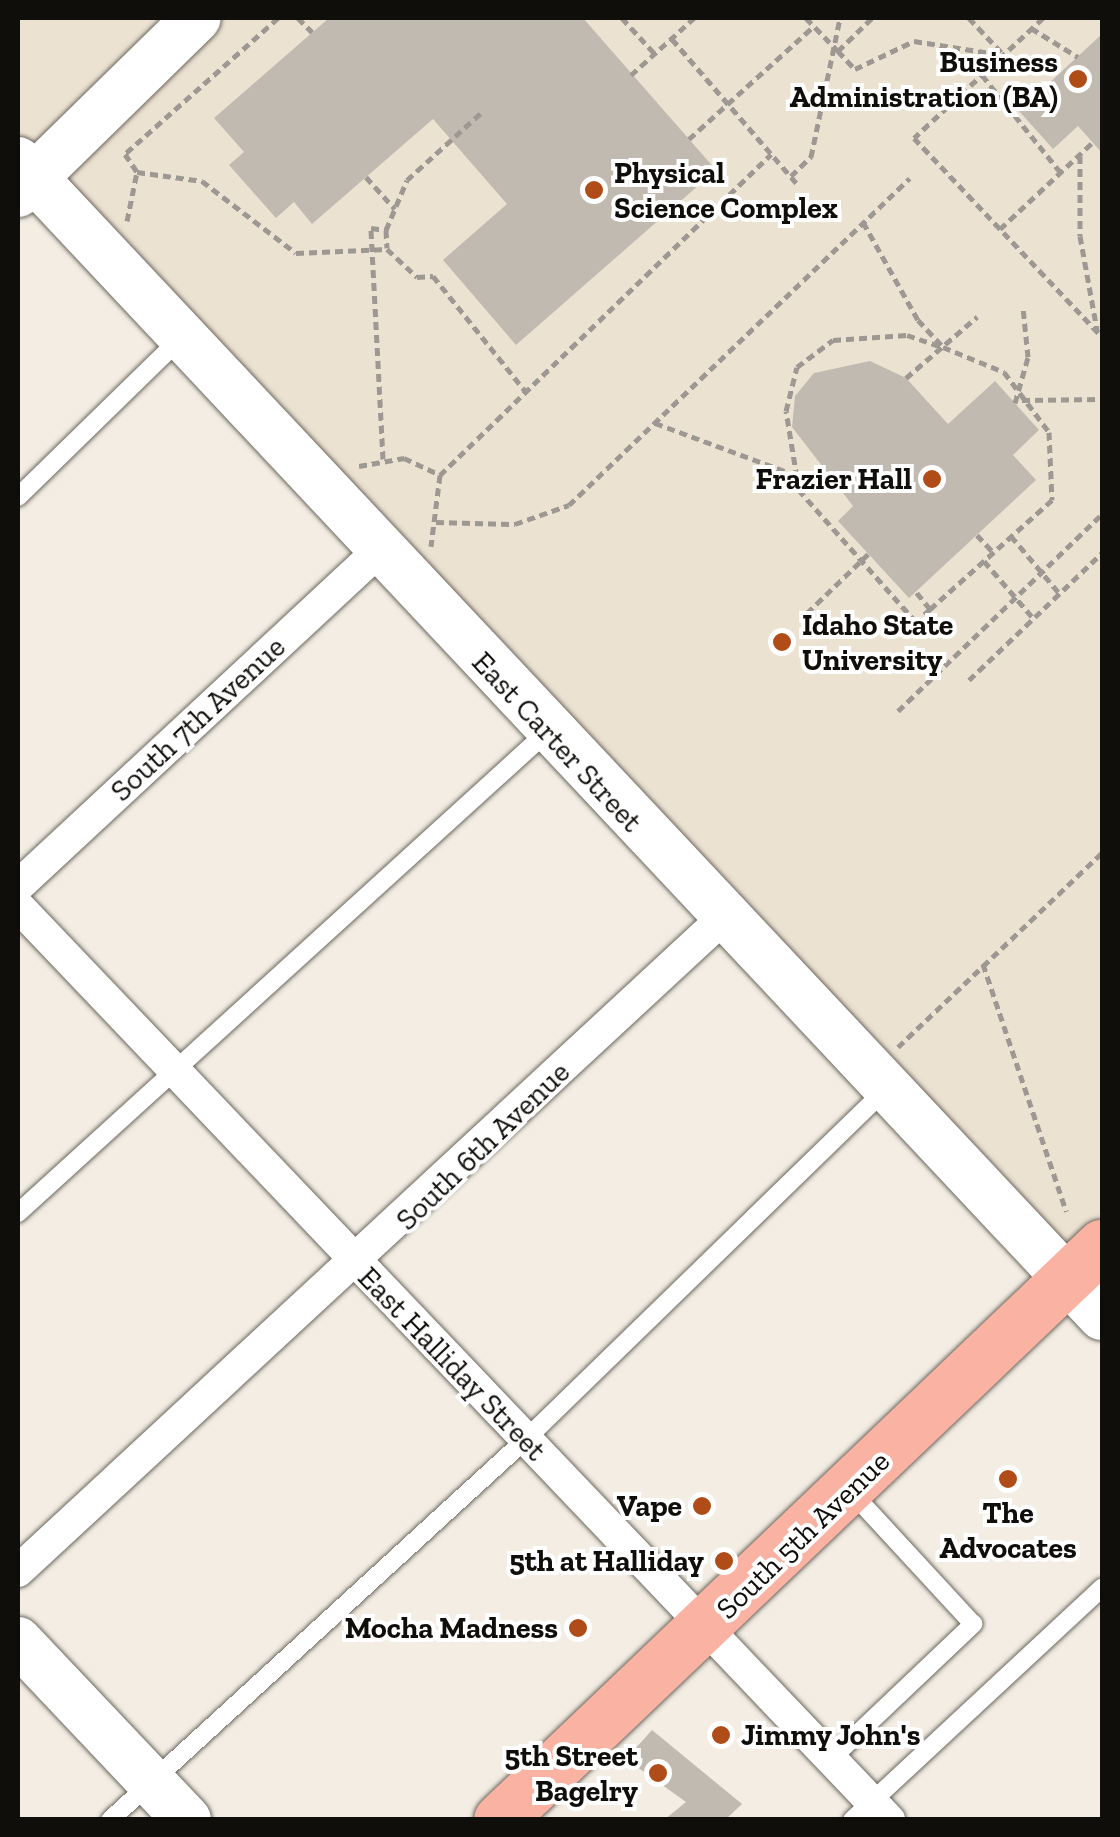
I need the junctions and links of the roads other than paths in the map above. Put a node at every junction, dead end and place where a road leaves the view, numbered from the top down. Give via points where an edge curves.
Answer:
1 (197, 18) edge
2 (23, 177) edge
3 (183, 336) junction
4 (18, 497) edge
5 (378, 552) junction
6 (548, 732) junction
7 (18, 886) edge
8 (18, 906) edge
9 (722, 919) junction
10 (892, 1068) junction
11 (174, 1072) junction
12 (18, 1213) edge
13 (1085, 1264) edge
14 (358, 1266) junction
15 (525, 1440) junction
16 (849, 1490) junction
17 (18, 1571) edge
18 (1102, 1588) edge
19 (706, 1627) junction
20 (18, 1641) edge
21 (832, 1758) junction
22 (150, 1780) junction
23 (871, 1813) edge
24 (510, 1816) edge
25 (110, 1820) edge
26 (187, 1820) edge

1 - 2 street
2 - 3 street, East Carter Street
3 - 4 lane
3 - 5 street, East Carter Street
5 - 6 street, East Carter Street
5 - 7 street, South 7th Avenue
6 - 9 street, East Carter Street
6 - 11 lane
8 - 11 street, East Halliday Street
9 - 10 street, East Carter Street
9 - 14 street, South 6th Avenue
10 - 13 street, East Carter Street
10 - 15 lane
11 - 12 lane
11 - 14 street, East Halliday Street
13 - 16 main road, South 5th Avenue
14 - 15 street, East Halliday Street
14 - 17 street, South 6th Avenue
15 - 19 street, East Halliday Street
15 - 22 lane
16 - 19 main road, South 5th Avenue
16 - 21 lane via 973,1624
18 - 23 lane
19 - 21 street, East Halliday Street
19 - 24 main road, South 5th Avenue
20 - 22 street
21 - 23 street, East Halliday Street
22 - 25 lane
22 - 26 street

